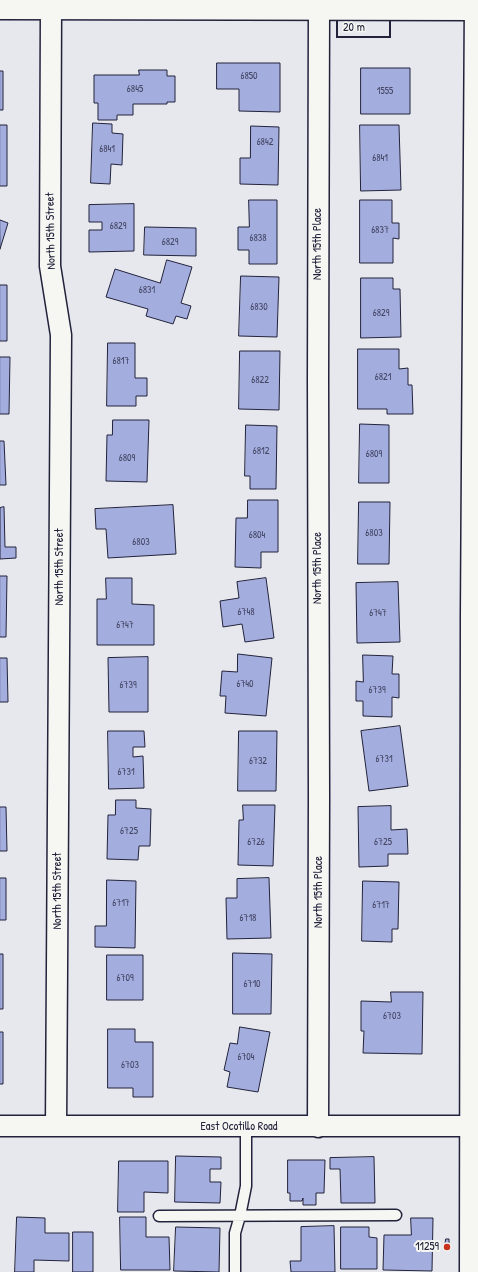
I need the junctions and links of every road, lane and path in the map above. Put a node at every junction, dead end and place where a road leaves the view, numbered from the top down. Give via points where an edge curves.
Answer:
1 (58, 5) edge
2 (477, 6) edge
3 (0, 8) edge
4 (320, 8) junction
5 (476, 466) edge
6 (475, 613) edge
7 (475, 678) edge
8 (475, 747) edge
9 (476, 814) edge
10 (0, 1126) edge
11 (56, 1126) junction
12 (475, 1126) edge
13 (246, 1127) junction
14 (318, 1127) junction
15 (396, 1214) dead end
16 (159, 1216) dead end
17 (240, 1216) junction
18 (235, 1272) edge
19 (471, 1272) edge

1 - 3 main road
1 - 4 main road
1 - 11 street, North 15th Street via 50,266 61,335
2 - 4 main road
2 - 5 main road
4 - 14 street, North 15th Place
5 - 6 main road
6 - 7 main road
7 - 8 main road
8 - 9 main road
9 - 12 main road
10 - 11 street, East Ocotillo Road
11 - 13 street, East Ocotillo Road
12 - 14 street, East Ocotillo Road
12 - 19 main road
13 - 14 street, East Ocotillo Road
13 - 17 lane via 246,1186
15 - 17 lane
16 - 17 lane
17 - 18 lane via 235,1233

